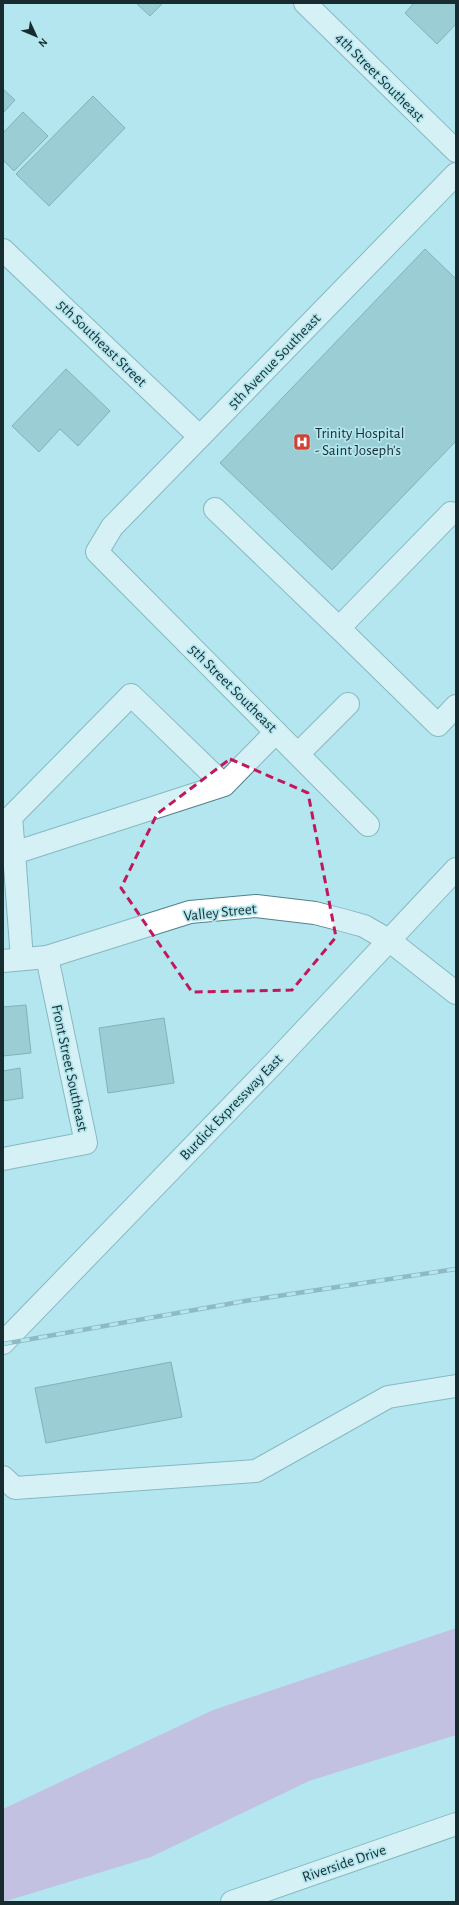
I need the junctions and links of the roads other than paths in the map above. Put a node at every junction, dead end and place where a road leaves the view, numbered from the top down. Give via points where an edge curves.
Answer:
1 (305, 3) edge
2 (456, 151) edge
3 (456, 174) edge
4 (3, 250) edge
5 (200, 437) junction
6 (215, 508) dead end
7 (451, 513) dead end
8 (97, 552) joint
9 (339, 628) junction
10 (348, 704) dead end
11 (456, 706) edge
12 (276, 732) junction
13 (298, 754) junction
14 (224, 785) junction
15 (368, 825) dead end
16 (14, 853) junction
17 (456, 869) edge
18 (390, 941) junction
19 (48, 957) junction
20 (13, 960) edge
21 (456, 993) edge
22 (3, 1159) edge
23 (3, 1343) edge
24 (456, 1386) edge
25 (7, 1488) edge
26 (456, 1824) edge
27 (235, 1901) edge

1 - 2 street, 4th Street Southeast
3 - 5 street, 5th Avenue Southeast
4 - 5 street, 5th Southeast Street
5 - 8 street, 5th Avenue Southeast via 112,527
6 - 9 street
7 - 9 street
8 - 12 street, 5th Street Southeast
9 - 11 street via 438,724
10 - 13 street
12 - 13 street, 5th Street Southeast
12 - 14 street
13 - 15 street, 5th Street Southeast
14 - 16 street
14 - 16 street via 131,695 11,817
16 - 20 street
17 - 18 street, Burdick Expressway East
18 - 19 street, Valley Street via 364,926 346,921 315,913 256,906 190,912
18 - 21 street
18 - 23 street, Burdick Expressway East
19 - 20 street, Valley Street
19 - 22 street, Front Street Southeast via 86,1144
24 - 25 street via 388,1397 256,1471
26 - 27 street, Riverside Drive

